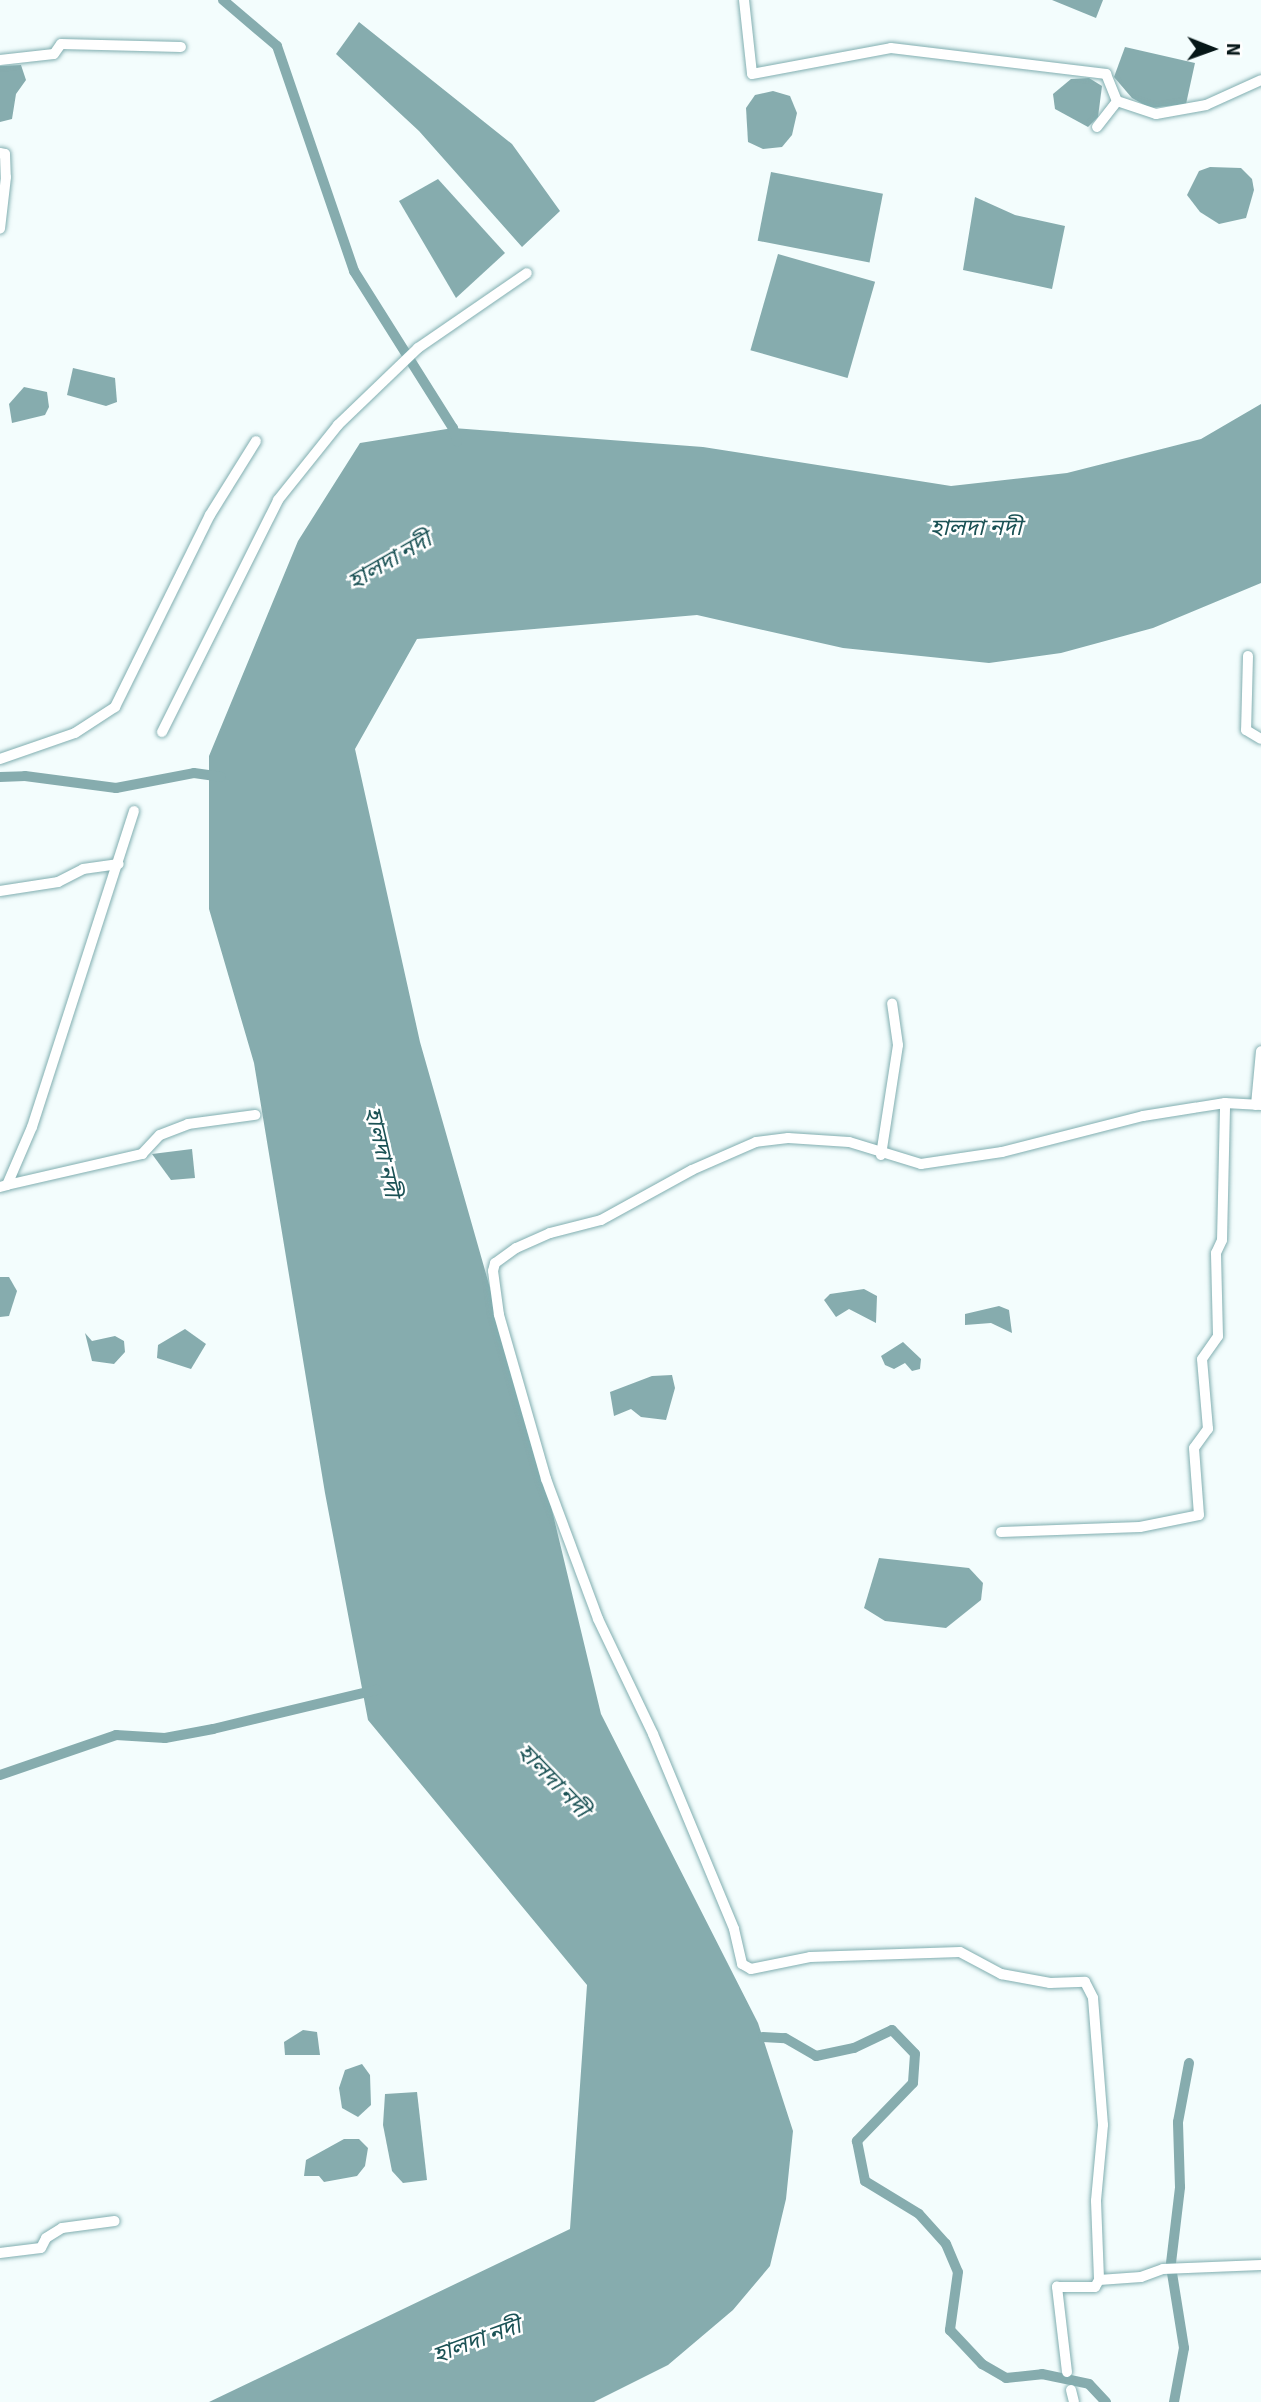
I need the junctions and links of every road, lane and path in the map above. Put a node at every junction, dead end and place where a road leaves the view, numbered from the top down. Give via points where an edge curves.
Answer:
1 (744, 0) edge
2 (181, 47) dead end
3 (0, 60) edge
4 (1261, 80) edge
5 (1117, 101) junction
6 (1097, 127) dead end
7 (0, 153) edge
8 (0, 229) edge
9 (527, 272) dead end
10 (256, 442) dead end
11 (1248, 656) dead end
12 (162, 732) dead end
13 (1261, 739) edge
14 (0, 759) edge
15 (134, 811) dead end
16 (119, 864) junction
17 (0, 891) edge
18 (891, 1003) dead end
19 (1261, 1051) edge
20 (1225, 1103) junction
21 (1259, 1105) edge
22 (255, 1115) dead end
23 (881, 1154) junction
24 (4, 1186) edge
25 (1001, 1532) dead end
26 (115, 2221) dead end
27 (0, 2253) edge
28 (1261, 2265) edge
29 (1099, 2280) junction
30 (1067, 2372) dead end
31 (1071, 2390) dead end
32 (1074, 2402) edge

1 - 5 street via 752,74 891,48 1106,74
2 - 3 street via 61,44 54,54
4 - 5 street via 1206,105 1156,114
5 - 6 street
7 - 8 street via 5,154 6,177
9 - 12 street via 418,348 338,425 278,500
10 - 14 street via 210,515 115,707 75,733
11 - 13 street via 1246,730
15 - 16 street
16 - 17 street via 83,869 58,882
16 - 24 street via 33,1127
18 - 23 street via 898,1045
19 - 21 street
20 - 21 street
20 - 23 street via 1091,1128 1002,1152 921,1164
20 - 25 street via 1222,1240 1216,1253 1218,1336 1202,1359 1208,1429 1194,1448 1199,1515 1140,1527
22 - 24 street via 188,1124 160,1135 142,1154
23 - 29 street via 849,1142 788,1138 756,1142 601,1220 550,1233 516,1248 495,1263 499,1315 546,1479 598,1619 653,1734 734,1929 742,1964 751,1969 810,1957 960,1952 1001,1973 1050,1983 1085,1982 1093,1998 1103,2125 1096,2201
26 - 27 street via 62,2228 46,2238 41,2248
28 - 29 street via 1163,2269 1142,2277
29 - 30 street via 1095,2287 1057,2287
31 - 32 street

